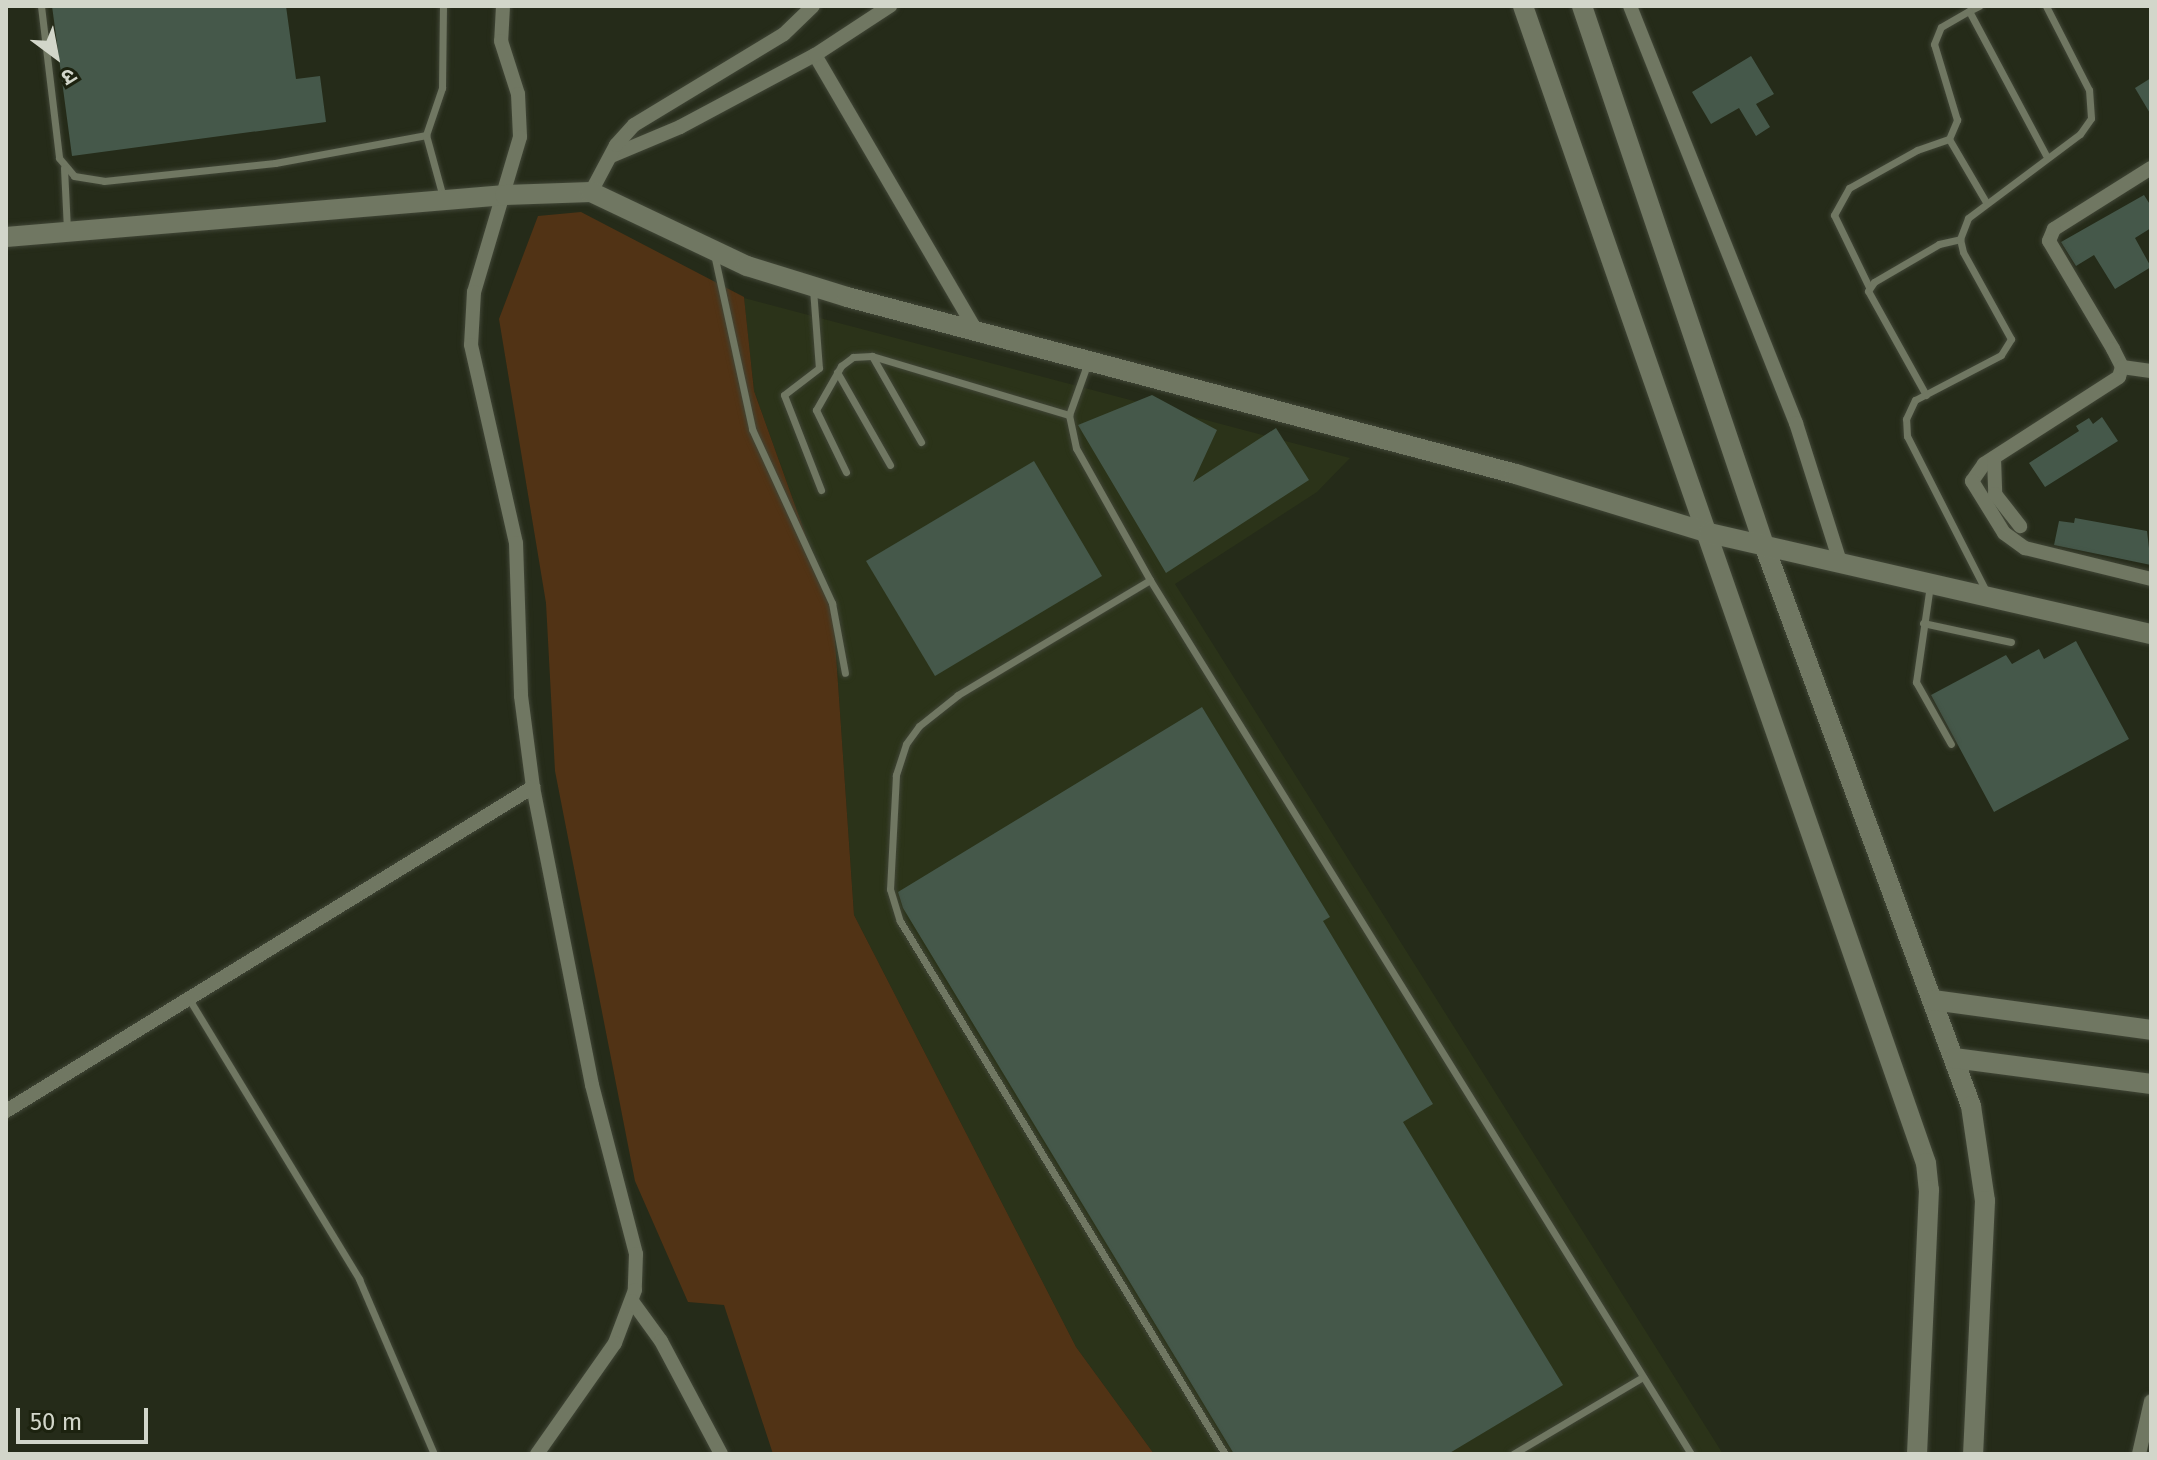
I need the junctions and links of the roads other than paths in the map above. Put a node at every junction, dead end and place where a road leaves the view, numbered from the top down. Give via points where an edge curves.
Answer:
1 (41, 6) edge
2 (443, 6) edge
3 (503, 6) edge
4 (813, 6) edge
5 (890, 6) edge
6 (1523, 6) edge
7 (1582, 6) edge
8 (1630, 6) edge
9 (1979, 6) edge
10 (2046, 6) edge
11 (1969, 11) junction
12 (815, 55) junction
13 (426, 135) junction
14 (1949, 139) junction
15 (2046, 155) junction
16 (611, 156) junction
17 (64, 168) junction
18 (2151, 168) edge
19 (591, 192) junction
20 (505, 195) junction
21 (444, 200) junction
22 (1986, 202) junction
23 (67, 230) junction
24 (6, 237) edge
25 (1960, 239) junction
26 (714, 252) junction
27 (813, 287) junction
28 (1869, 287) junction
29 (975, 329) junction
30 (872, 356) junction
31 (1089, 360) junction
32 (2122, 367) junction
33 (2151, 371) edge
34 (837, 372) junction
35 (1926, 395) junction
36 (1069, 415) junction
37 (921, 442) dead end
38 (1994, 458) junction
39 (890, 465) dead end
40 (846, 472) dead end
41 (821, 490) dead end
42 (2020, 526) dead end
43 (1709, 533) junction
44 (1764, 545) junction
45 (1840, 562) junction
46 (2151, 579) edge
47 (1150, 580) junction
48 (1930, 583) junction
49 (1989, 597) junction
50 (1923, 623) junction
51 (2151, 634) edge
52 (2011, 642) dead end
53 (845, 673) dead end
54 (1951, 744) dead end
55 (533, 787) junction
56 (188, 997) junction
57 (1933, 1000) junction
58 (2151, 1030) edge
59 (1954, 1058) junction
60 (2151, 1084) edge
61 (6, 1111) edge
62 (632, 1301) junction
63 (1641, 1378) junction
64 (2151, 1401) edge
65 (434, 1454) edge
66 (537, 1454) edge
67 (721, 1454) edge
68 (1225, 1454) edge
69 (1513, 1454) edge
70 (1691, 1454) edge
71 (1917, 1454) edge
72 (1973, 1454) edge
73 (2139, 1454) edge

1 - 17 lane
2 - 13 lane via 442,88
3 - 20 street via 501,41 518,94 520,137
4 - 16 street via 776,40 634,125
5 - 12 street
6 - 43 street
7 - 44 street
8 - 45 street via 1786,396
9 - 11 lane
10 - 15 lane via 2093,104 2080,134
11 - 14 lane via 1941,27 1934,44 1957,120 1958,129
11 - 15 lane
12 - 16 street via 680,127
12 - 29 street
13 - 17 lane via 275,163 154,177 88,180
13 - 21 lane
14 - 22 lane
14 - 28 lane via 1917,150 1849,188 1836,203 1839,229
15 - 22 lane
16 - 19 street
17 - 23 lane
18 - 32 street via 2054,229 2049,241
19 - 20 street
19 - 26 street
20 - 21 street
20 - 55 street via 474,292 471,345 516,543 521,696
21 - 23 street
22 - 25 lane via 1968,218
23 - 24 street
25 - 28 lane via 1939,244
25 - 35 lane via 2011,339 2001,355
26 - 27 street
26 - 53 lane via 752,429 832,603
27 - 29 street
27 - 41 lane via 819,368 784,395
28 - 35 lane
29 - 31 street
30 - 34 lane via 853,357
30 - 36 lane
30 - 37 lane
31 - 36 lane
31 - 43 street via 1516,474
32 - 33 street
32 - 38 street via 2105,388
34 - 39 lane
34 - 40 lane via 816,410
35 - 49 lane via 1909,408 1907,436
36 - 47 lane via 1076,448
38 - 42 street via 1995,494
38 - 46 street via 1972,481 1990,514 2015,543 2037,554
43 - 44 street
43 - 71 street via 1926,1163
44 - 45 street
44 - 57 street
45 - 48 street
47 - 63 lane
47 - 68 lane via 958,695 919,726 906,744 896,775 890,889 900,921
48 - 49 street
48 - 50 lane
49 - 51 street
50 - 52 lane
50 - 54 lane via 1916,682
55 - 56 street
55 - 62 street via 590,1075 636,1254
56 - 61 street
56 - 65 lane via 359,1279
57 - 58 street
57 - 59 street
59 - 60 street
59 - 72 street via 1971,1106 1985,1201
62 - 66 street via 615,1343
62 - 67 street via 661,1341
63 - 69 lane
63 - 70 lane
64 - 73 street

